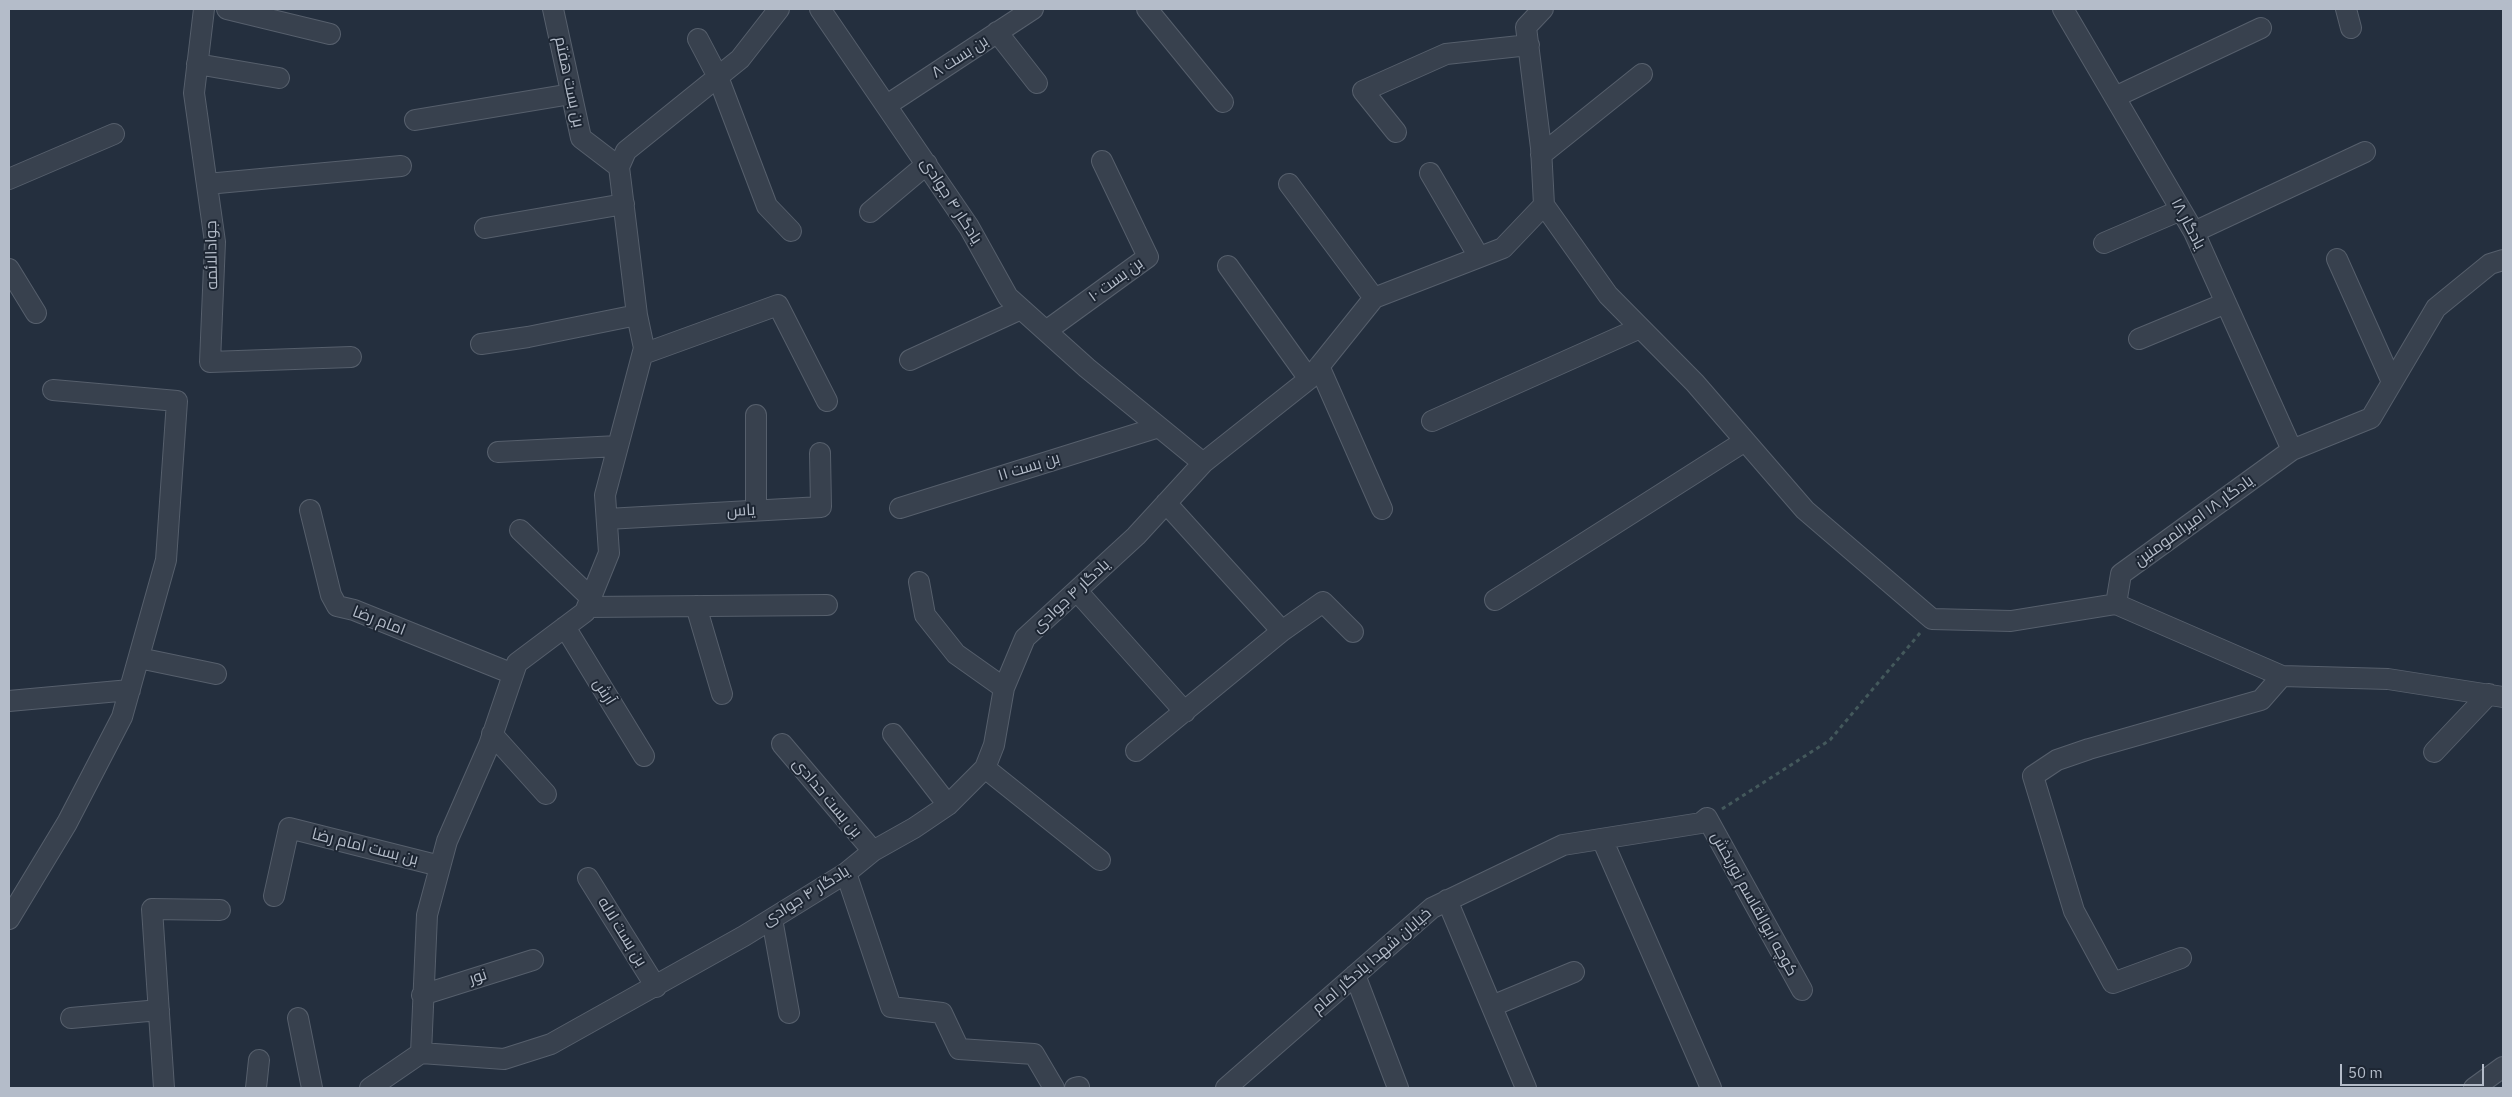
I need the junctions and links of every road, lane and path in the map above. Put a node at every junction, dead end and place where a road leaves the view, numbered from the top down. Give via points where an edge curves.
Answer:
1 (204, 9) edge
2 (227, 9) edge
3 (552, 9) edge
4 (779, 9) edge
5 (820, 9) edge
6 (1033, 9) edge
7 (1147, 9) edge
8 (1543, 9) edge
9 (2063, 9) edge
10 (2261, 28) dead end
11 (997, 32) junction
12 (330, 34) dead end
13 (698, 39) dead end
14 (1529, 45) junction
15 (197, 64) junction
16 (1642, 74) dead end
17 (718, 77) junction
18 (279, 78) dead end
19 (1037, 83) dead end
20 (570, 94) junction
21 (2115, 97) junction
22 (1223, 102) dead end
23 (887, 105) junction
24 (415, 120) dead end
25 (1396, 132) dead end
26 (114, 134) dead end
27 (2365, 152) dead end
28 (1542, 156) junction
29 (1102, 161) dead end
30 (928, 164) junction
31 (401, 166) dead end
32 (619, 167) junction
33 (1430, 173) dead end
34 (9, 179) edge
35 (207, 184) junction
36 (1289, 184) dead end
37 (624, 204) junction
38 (1544, 205) junction
39 (2181, 210) junction
40 (870, 212) dead end
41 (485, 228) dead end
42 (791, 231) dead end
43 (2194, 232) junction
44 (2104, 243) dead end
45 (1479, 257) junction
46 (2336, 259) dead end
47 (2503, 260) edge
48 (1228, 266) dead end
49 (9, 269) edge
50 (1374, 298) junction
51 (2226, 303) junction
52 (1021, 309) junction
53 (36, 313) dead end
54 (637, 315) junction
55 (1640, 328) junction
56 (1046, 331) junction
57 (2139, 338) dead end
58 (481, 344) dead end
59 (643, 354) junction
60 (351, 357) dead end
61 (910, 360) dead end
62 (1314, 373) junction
63 (2392, 382) junction
64 (53, 390) dead end
65 (826, 401) dead end
66 (756, 415) dead end
67 (1432, 421) dead end
68 (1159, 427) junction
69 (1745, 441) junction
70 (618, 446) junction
71 (2292, 450) junction
72 (498, 452) dead end
73 (820, 453) dead end
74 (1203, 463) junction
75 (1166, 503) junction
76 (900, 508) dead end
77 (1382, 509) dead end
78 (310, 510) dead end
79 (756, 510) junction
80 (607, 519) junction
81 (520, 530) dead end
82 (920, 582) dead end
83 (1076, 591) junction
84 (1495, 600) dead end
85 (589, 603) junction
86 (2116, 604) junction
87 (827, 605) dead end
88 (696, 606) junction
89 (1932, 619) junction
90 (565, 627) junction
91 (1282, 631) junction
92 (1353, 632) dead end
93 (139, 658) junction
94 (216, 674) dead end
95 (513, 674) junction
96 (2282, 676) junction
97 (1004, 688) junction
98 (130, 690) junction
99 (722, 694) dead end
100 (2496, 696) edge
101 (9, 701) edge
102 (1185, 712) junction
103 (492, 734) junction
104 (893, 734) dead end
105 (782, 744) dead end
106 (1136, 751) dead end
107 (2434, 752) dead end
108 (644, 756) dead end
109 (984, 768) junction
110 (546, 794) dead end
111 (948, 805) junction
112 (1707, 818) junction
113 (1602, 838) junction
114 (873, 852) junction
115 (1100, 860) dead end
116 (440, 866) junction
117 (846, 873) junction
118 (588, 878) dead end
119 (274, 896) dead end
120 (1447, 900) junction
121 (220, 910) dead end
122 (10, 915) edge
123 (772, 919) junction
124 (2181, 958) dead end
125 (533, 960) dead end
126 (1574, 972) dead end
127 (1355, 975) junction
128 (656, 986) junction
129 (1801, 986) dead end
130 (422, 995) junction
131 (1492, 1006) junction
132 (159, 1010) junction
133 (789, 1013) dead end
134 (71, 1018) dead end
135 (298, 1018) dead end
136 (421, 1053) junction
137 (259, 1060) dead end
138 (2503, 1067) edge
139 (164, 1088) edge
140 (256, 1088) edge
141 (312, 1088) edge
142 (370, 1088) edge
143 (1054, 1088) edge
144 (1226, 1088) edge
145 (1398, 1088) edge
146 (1526, 1088) edge
147 (1711, 1088) edge
148 (2474, 1088) edge

1 - 15 street, جوادالائمه
2 - 12 street
3 - 20 street, بن بست هفتم
4 - 17 street via 740,59
5 - 23 street, یادگار ۴ جوادی
6 - 11 street, بن بست ۸
7 - 22 street
8 - 14 street via 1526,27
9 - 21 street, یادگار ۱۸
10 - 21 street
11 - 19 street
11 - 23 street, بن بست ۸
13 - 17 street
14 - 25 street via 1446,54 1363,91
14 - 28 street
15 - 18 street
15 - 35 street, جوادالائمه via 194,93
16 - 28 street
17 - 32 street via 626,151
17 - 42 street via 767,206
20 - 24 street
20 - 32 street, بن بست هفتم via 581,138
21 - 39 street, یادگار ۱۸
23 - 30 street, یادگار ۴ جوادی
26 - 34 street
27 - 43 street
28 - 38 street
29 - 56 street, بن بست ۱۰ via 1148,257
30 - 40 street
30 - 52 street, یادگار ۴ جوادی via 969,226 1008,296
31 - 35 street
32 - 37 street
33 - 45 street
35 - 60 street, جوادالائمه via 215,242 210,362
36 - 50 street
37 - 41 street
37 - 54 street
38 - 45 street via 1503,248
38 - 55 street via 1608,296
39 - 43 street, یادگار ۱۸
39 - 44 street
43 - 51 street, یادگار ۱۸
45 - 50 street
46 - 63 street
47 - 63 street, یادگار ۱۸ امیرالمومنین via 2490,264 2436,308
48 - 62 street
49 - 53 street
50 - 62 street
51 - 57 street
51 - 71 street, یادگار ۱۸
52 - 56 street, یادگار ۴ جوادی
52 - 61 street
54 - 58 street
54 - 59 street
55 - 67 street
55 - 69 street via 1695,383
56 - 68 street, یادگار ۴ جوادی
59 - 65 street via 778,305
59 - 70 street
62 - 74 street
62 - 77 street
63 - 71 street, یادگار ۱۸ امیرالمومنین via 2371,418
64 - 93 street via 176,401 166,560
66 - 79 street
68 - 74 street, یادگار ۴ جوادی
68 - 76 street, بن بست ۱۱
69 - 84 street
69 - 89 street via 1805,510
70 - 72 street
70 - 80 street via 606,495
71 - 86 street, یادگار ۱۸ امیرالمومنین via 2120,574
73 - 79 street, یاس via 822,507
74 - 75 street, یادگار ۴ جوادی
75 - 83 street, یادگار ۴ جوادی via 1136,536
75 - 91 street
78 - 95 street, امام رضا via 331,595 337,606
79 - 80 street, یاس
80 - 85 street via 609,553
81 - 85 street
82 - 97 street via 925,615 956,654
83 - 97 street, یادگار ۴ جوادی via 1025,638
83 - 102 street
85 - 88 street
85 - 90 street via 585,612
86 - 89 street via 2011,621
86 - 96 street
87 - 88 street
88 - 99 street
89 - 112 path via 1830,740
90 - 95 street via 516,663
90 - 108 street, آرش
91 - 92 street via 1323,602
91 - 102 street
93 - 94 street
93 - 98 street
95 - 103 street
96 - 100 street via 2388,679
96 - 124 street via 2260,700 2089,749 2057,760 2033,776 2074,911 2113,983
97 - 109 street, یادگار ۴ جوادی via 994,745
98 - 101 street
98 - 122 street via 122,717 76,805
100 - 107 street
102 - 106 street
103 - 110 street
103 - 116 street via 447,841
104 - 111 street
105 - 114 street, بن بست حدادی
109 - 111 street, یادگار ۴ جوادی
109 - 115 street
111 - 114 street, یادگار ۴ جوادی
112 - 113 street, خیابان شهدا یادگار امام via 1701,822
112 - 129 street
113 - 120 street, خیابان شهدا یادگار امام via 1563,844
113 - 147 street
114 - 117 street, یادگار ۴ جوادی
116 - 119 street, بن بست امام رضا via 289,828
116 - 130 street via 427,914
117 - 123 street, یادگار ۴ جوادی
117 - 143 street via 891,1007 942,1013 959,1049 1034,1054
118 - 128 street, بن بست لاله
120 - 127 street, خیابان شهدا یادگار امام via 1432,908
120 - 131 street
121 - 132 street via 152,909
123 - 128 street, یادگار ۴ جوادی
123 - 133 street
125 - 130 street, نور
126 - 131 street
127 - 144 street, خیابان شهدا یادگار امام
127 - 145 street
128 - 136 street, یادگار ۴ جوادی via 551,1044 504,1059
130 - 136 street
131 - 146 street
132 - 134 street
132 - 139 street
135 - 141 street
136 - 142 street
137 - 140 street
138 - 148 street

